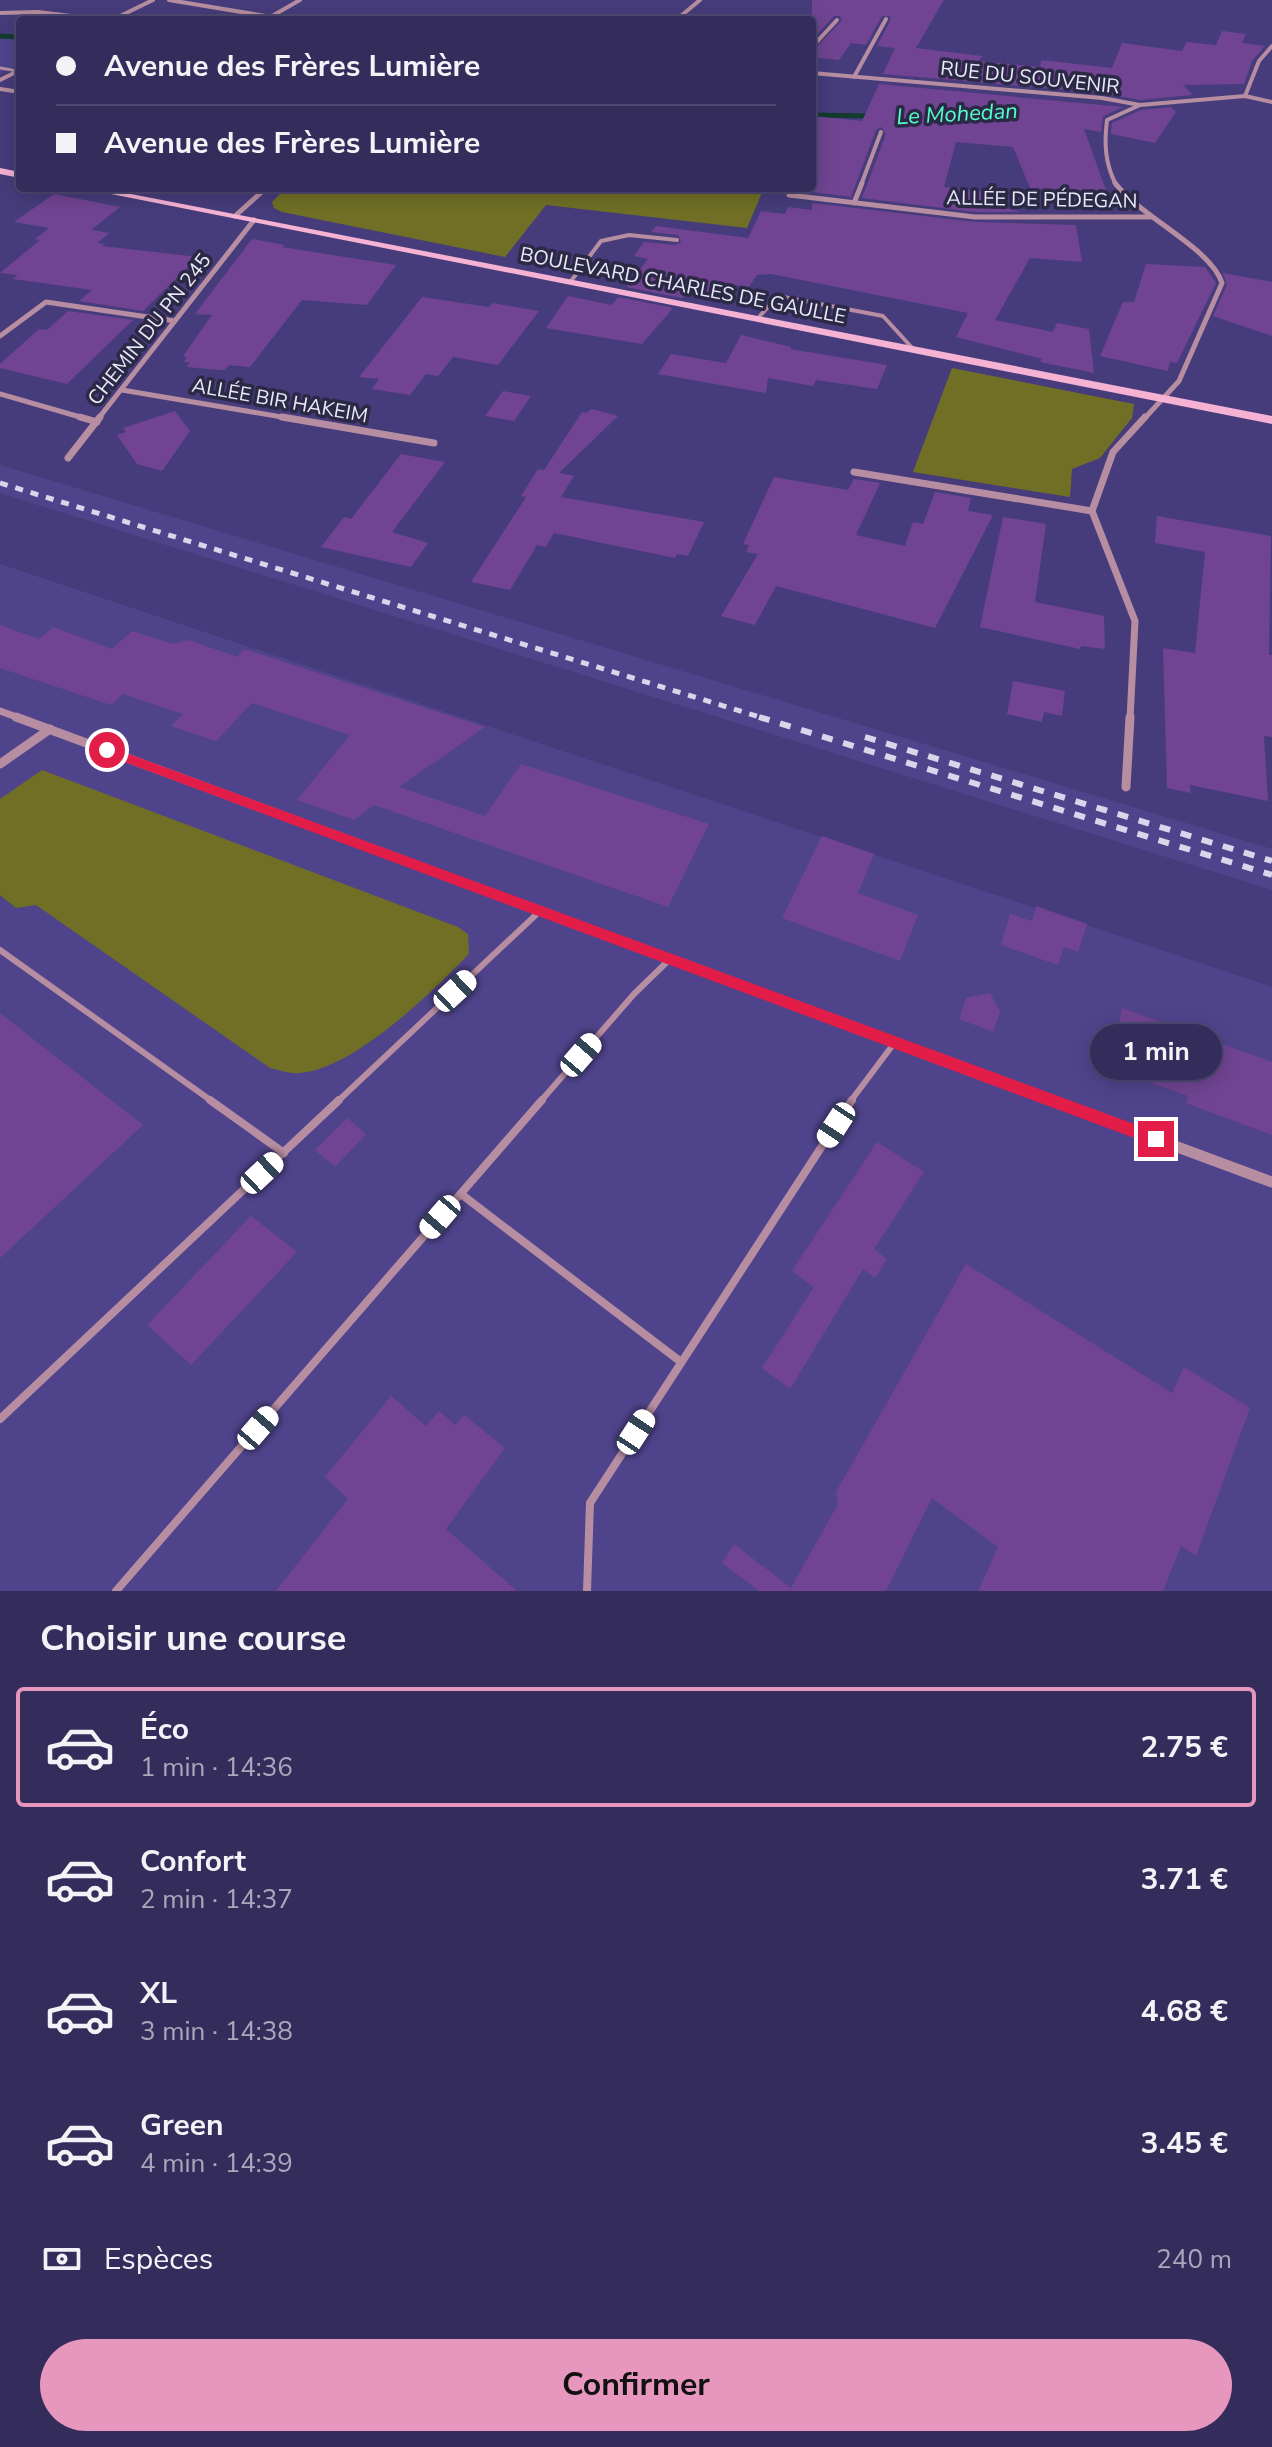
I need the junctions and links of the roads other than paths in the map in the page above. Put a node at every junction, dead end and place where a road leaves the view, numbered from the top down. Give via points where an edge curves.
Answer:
1 (153, 0) edge
2 (169, 0) edge
3 (300, 0) edge
4 (700, 0) edge
5 (0, 13) edge
6 (71, 16) edge
7 (120, 16) edge
8 (272, 16) joint
9 (681, 16) edge
10 (886, 19) dead end
11 (837, 20) dead end
12 (816, 43) edge
13 (1272, 46) edge
14 (816, 73) edge
15 (854, 77) junction
16 (1245, 96) junction
17 (1272, 102) edge
18 (1140, 105) junction
19 (881, 132) dead end
20 (107, 192) edge
21 (262, 192) edge
22 (789, 195) dead end
23 (854, 203) junction
24 (235, 216) junction
25 (1151, 217) junction
26 (254, 220) junction
27 (677, 240) dead end
28 (571, 281) junction
29 (758, 318) junction
30 (175, 321) junction
31 (0, 336) edge
32 (915, 351) junction
33 (122, 390) junction
34 (0, 394) edge
35 (1162, 399) junction
36 (1272, 420) edge
37 (97, 422) junction
38 (434, 443) dead end
39 (68, 458) dead end
40 (854, 472) dead end
41 (1092, 511) junction
42 (0, 711) edge
43 (50, 729) junction
44 (0, 764) edge
45 (1126, 787) dead end
46 (540, 911) junction
47 (0, 950) edge
48 (670, 959) junction
49 (895, 1042) junction
50 (284, 1153) junction
51 (1272, 1182) edge
52 (461, 1194) junction
53 (681, 1362) junction
54 (0, 1419) edge
55 (116, 1591) edge
56 (587, 1591) edge

1 - 7 street
2 - 8 street
3 - 8 street
4 - 9 street
5 - 6 street
10 - 15 street
11 - 12 street
13 - 16 street via 1259,61
14 - 15 street, RUE DU SOUVENIR
15 - 18 street, RUE DU SOUVENIR
16 - 17 street, RUE DU SOUVENIR
16 - 18 street, RUE DU SOUVENIR
18 - 25 street via 1107,120 1103,158 1115,187
19 - 23 street
20 - 24 main road, BOULEVARD CHARLES DE GAULLE
21 - 24 street
22 - 23 street, ALLÉE DE PÉDEGAN
23 - 25 street, ALLÉE DE PÉDEGAN via 975,217
24 - 26 main road, BOULEVARD CHARLES DE GAULLE
25 - 35 street via 1205,257 1222,283 1179,381
26 - 28 main road, BOULEVARD CHARLES DE GAULLE
26 - 30 street, CHEMIN DU PN 245
27 - 28 lane via 608,238
28 - 29 main road, BOULEVARD CHARLES DE GAULLE
29 - 32 main road, BOULEVARD CHARLES DE GAULLE
29 - 32 lane via 778,296 883,316
30 - 31 street via 46,302
30 - 33 street, CHEMIN DU PN 245
32 - 35 main road, BOULEVARD CHARLES DE GAULLE
33 - 37 street, CHEMIN DU PN 245
33 - 38 street, ALLÉE BIR HAKEIM
34 - 37 street
35 - 36 main road, BOULEVARD CHARLES DE GAULLE
35 - 41 street via 1113,452
37 - 39 street, CHEMIN DU PN 245
40 - 41 street
41 - 45 street via 1135,621
42 - 43 street
43 - 44 street
43 - 46 street
46 - 48 street
46 - 50 lane
47 - 50 lane
48 - 49 street
48 - 52 lane
49 - 51 street
49 - 53 lane via 866,1078
50 - 54 lane
52 - 53 lane
52 - 55 lane
53 - 56 lane via 590,1503

